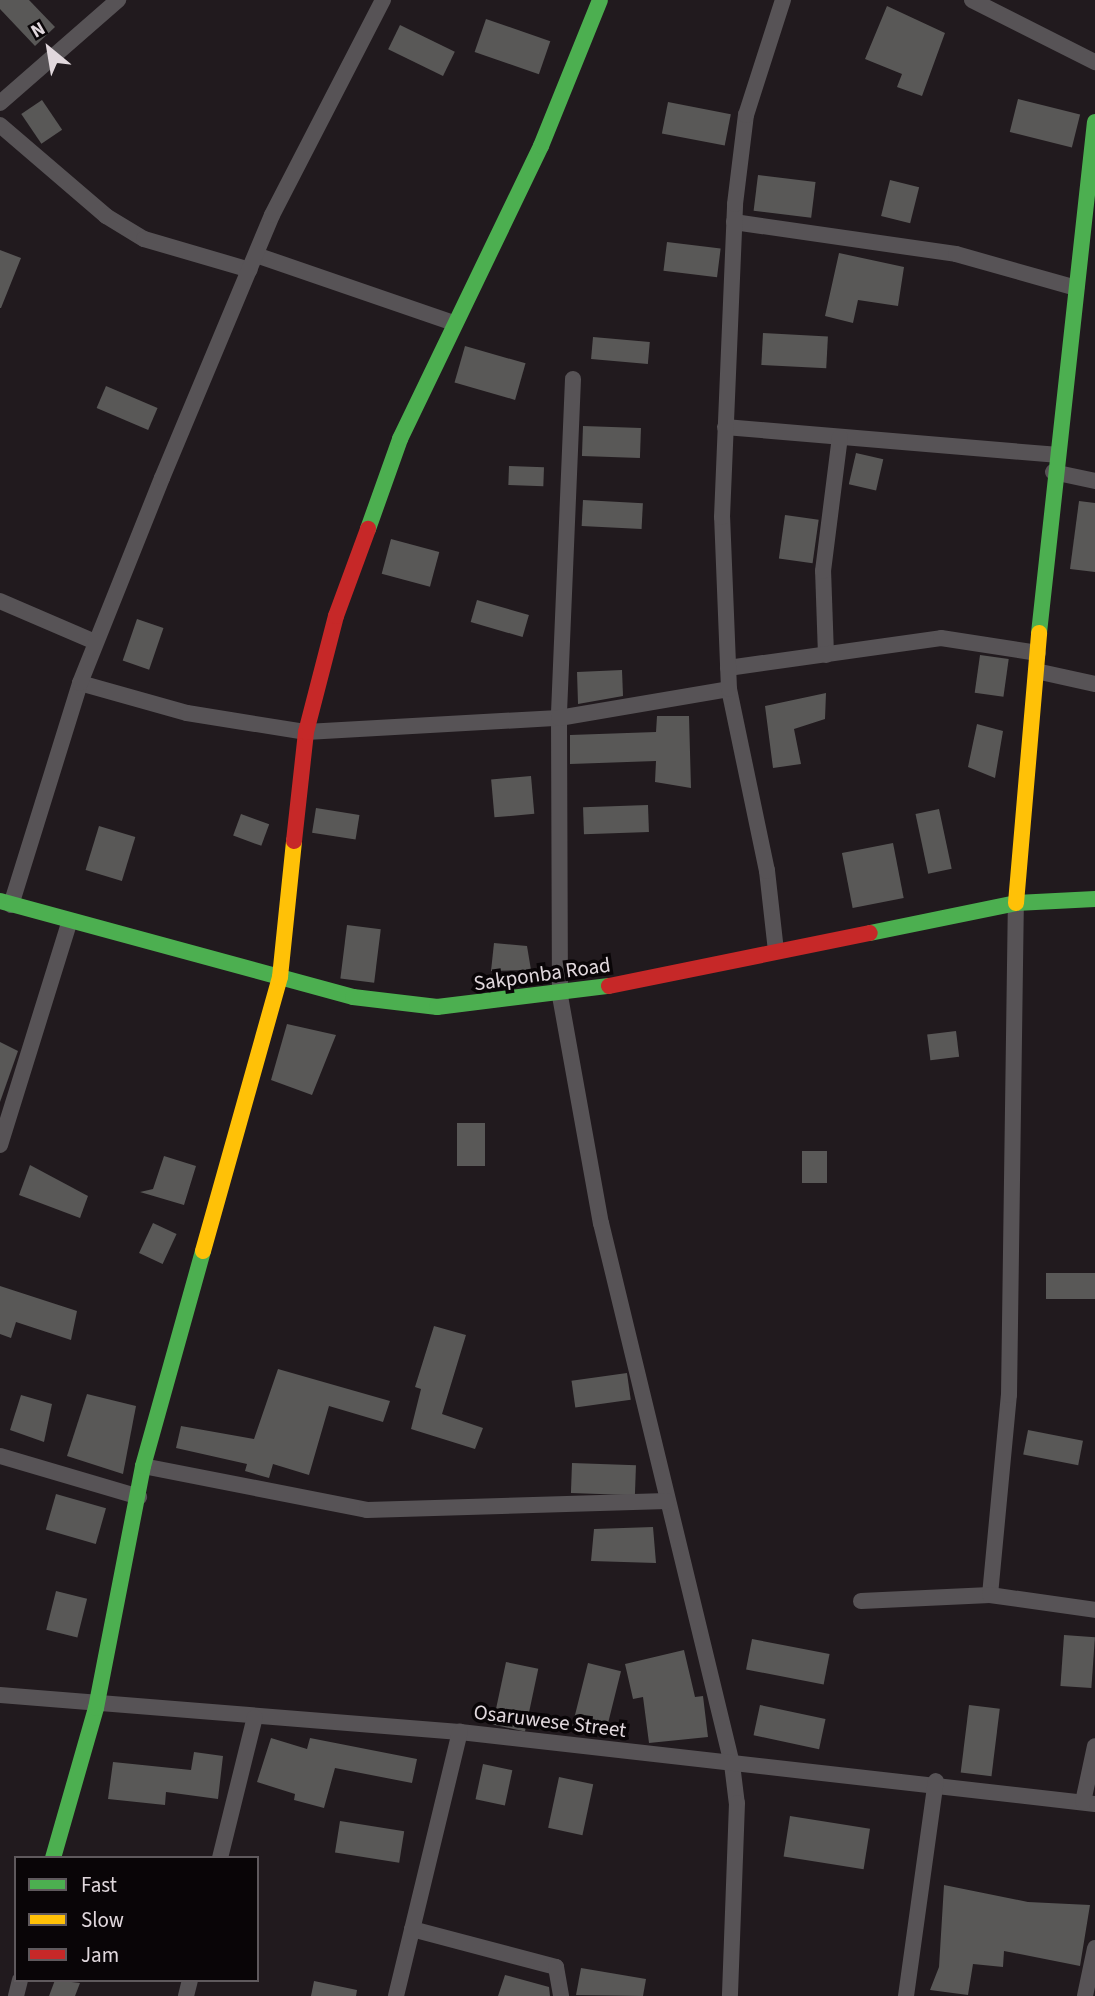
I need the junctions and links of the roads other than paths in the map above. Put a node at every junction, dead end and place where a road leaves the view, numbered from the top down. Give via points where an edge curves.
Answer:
1 (118, 0) edge
2 (383, 0) edge
3 (600, 0) edge
4 (783, 0) edge
5 (972, 0) edge
6 (1095, 62) edge
7 (0, 103) edge
8 (1095, 122) edge
9 (0, 125) edge
10 (734, 222) junction
11 (253, 263) junction
12 (1076, 288) junction
13 (454, 323) junction
14 (573, 379) dead end
15 (725, 427) junction
16 (840, 436) junction
17 (1056, 455) junction
18 (1053, 472) junction
19 (1095, 481) edge
20 (0, 601) edge
21 (95, 642) junction
22 (1038, 653) junction
23 (826, 654) junction
24 (728, 668) junction
25 (1036, 671) junction
26 (80, 683) junction
27 (1095, 684) edge
28 (729, 689) junction
29 (559, 718) junction
30 (306, 732) junction
31 (1095, 899) edge
32 (5, 903) edge
33 (1016, 903) junction
34 (69, 924) junction
35 (776, 951) junction
36 (280, 977) junction
37 (560, 996) junction
38 (0, 1145) edge
39 (0, 1456) edge
40 (143, 1466) junction
41 (139, 1497) junction
42 (667, 1501) junction
43 (990, 1595) junction
44 (861, 1601) dead end
45 (1095, 1610) edge
46 (0, 1695) edge
47 (96, 1707) junction
48 (255, 1717) junction
49 (460, 1732) junction
50 (1095, 1746) edge
51 (732, 1764) junction
52 (936, 1781) junction
53 (1089, 1803) edge
54 (54, 1856) edge
55 (220, 1856) edge
56 (412, 1929) junction
57 (1095, 1948) edge
58 (396, 1996) edge
59 (561, 1996) edge
60 (730, 1996) edge
61 (906, 1996) edge
62 (1085, 1996) edge

1 - 7 street
2 - 11 street
3 - 13 street via 541,146
4 - 10 street via 746,115
5 - 6 street
8 - 12 street
9 - 11 street via 106,216 144,239
10 - 12 street via 956,254
10 - 15 street
11 - 13 street
11 - 21 street
12 - 17 street
13 - 30 street via 400,439 340,603
14 - 29 street
15 - 16 street
15 - 24 street
16 - 17 street
16 - 23 street via 823,571
17 - 18 street
18 - 19 street
18 - 22 street
20 - 21 street
21 - 26 street
22 - 23 street via 941,638
22 - 25 street
23 - 24 street
24 - 28 street
25 - 27 street
25 - 33 street
26 - 30 street via 187,713
26 - 32 street
28 - 29 street
28 - 35 street via 767,871
29 - 30 street
29 - 37 street
30 - 36 street
31 - 33 street, Sakponba Road
32 - 34 street, Sakponba Road
33 - 35 street, Sakponba Road
33 - 43 street via 1010,1395
34 - 36 street, Sakponba Road
34 - 38 street
35 - 37 street, Sakponba Road
36 - 37 street, Sakponba Road via 354,997 436,1007
36 - 40 street
37 - 42 street via 601,1223 628,1315
39 - 41 street
40 - 41 street
40 - 42 street via 368,1510
41 - 47 street
42 - 51 street
43 - 44 street
43 - 45 street
46 - 47 street, Osaruwese Street
47 - 48 street, Osaruwese Street
47 - 54 street
48 - 49 street, Osaruwese Street
48 - 55 street
49 - 51 street, Osaruwese Street
49 - 56 street
50 - 53 street
51 - 52 street, Osaruwese Street
51 - 60 street via 737,1803
52 - 53 street, Osaruwese Street
52 - 61 street
56 - 58 street
56 - 59 street via 556,1967
57 - 62 street

